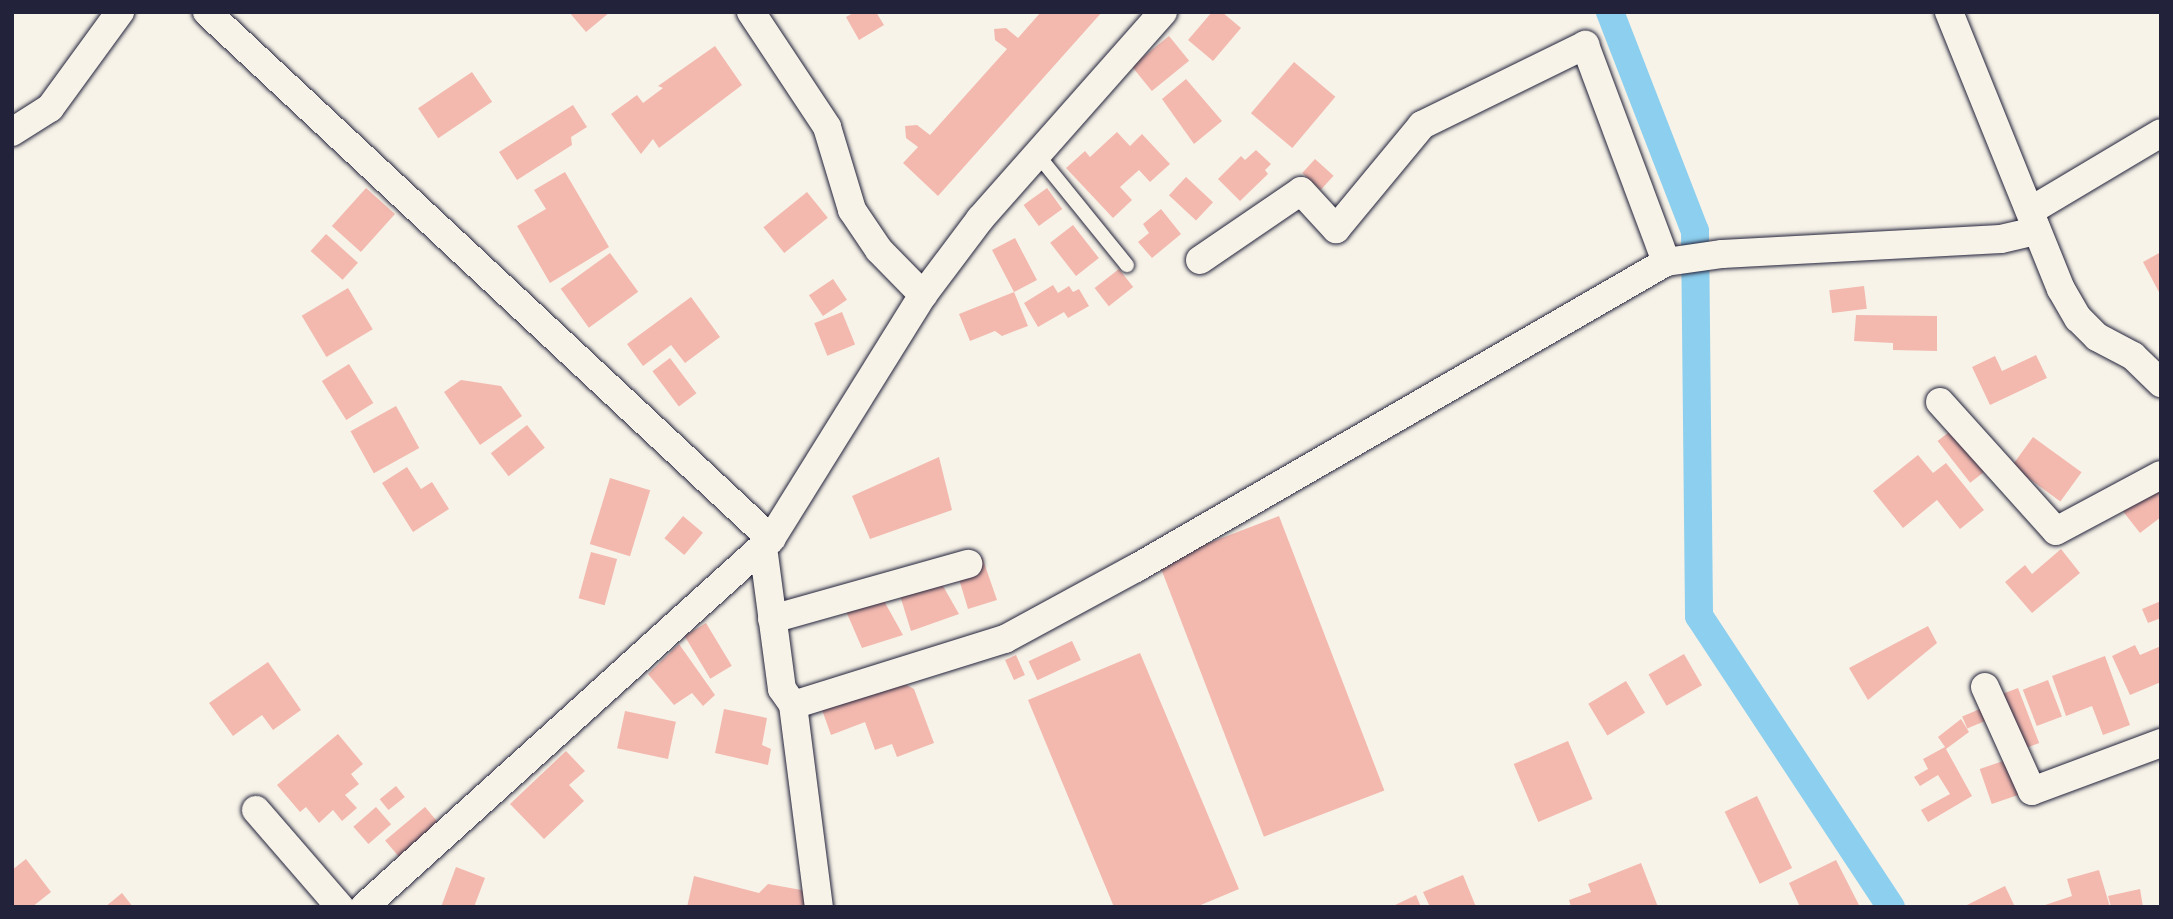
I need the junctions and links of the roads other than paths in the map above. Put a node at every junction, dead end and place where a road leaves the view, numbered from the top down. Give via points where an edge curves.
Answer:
1 (120, 12) edge
2 (207, 12) edge
3 (751, 12) edge
4 (1163, 12) edge
5 (1949, 12) edge
6 (12, 132) edge
7 (2161, 134) edge
8 (1037, 154) junction
9 (2033, 221) junction
10 (1200, 260) dead end
11 (1666, 262) junction
12 (1127, 265) dead end
13 (923, 295) junction
14 (2161, 383) edge
15 (1940, 402) dead end
16 (2161, 475) edge
17 (767, 543) junction
18 (968, 564) dead end
19 (772, 619) junction
20 (1985, 687) dead end
21 (793, 705) junction
22 (2161, 743) edge
23 (256, 810) dead end
24 (340, 907) edge
25 (364, 907) edge
26 (819, 907) edge

1 - 6 street via 50,108
2 - 17 street
3 - 13 street via 827,127 852,210 879,250
4 - 8 street
5 - 9 street
7 - 9 street
8 - 12 lane
8 - 13 street
9 - 11 street via 2001,239 1722,254
9 - 14 street via 2078,318 2097,337 2133,356
10 - 11 street via 1301,191 1336,229 1422,125 1585,45
11 - 21 street via 1005,639
13 - 17 street
15 - 16 street via 2056,531
17 - 19 street
17 - 25 street
18 - 19 street
19 - 21 street via 782,689
20 - 22 street via 2032,791
21 - 26 street
23 - 24 street

